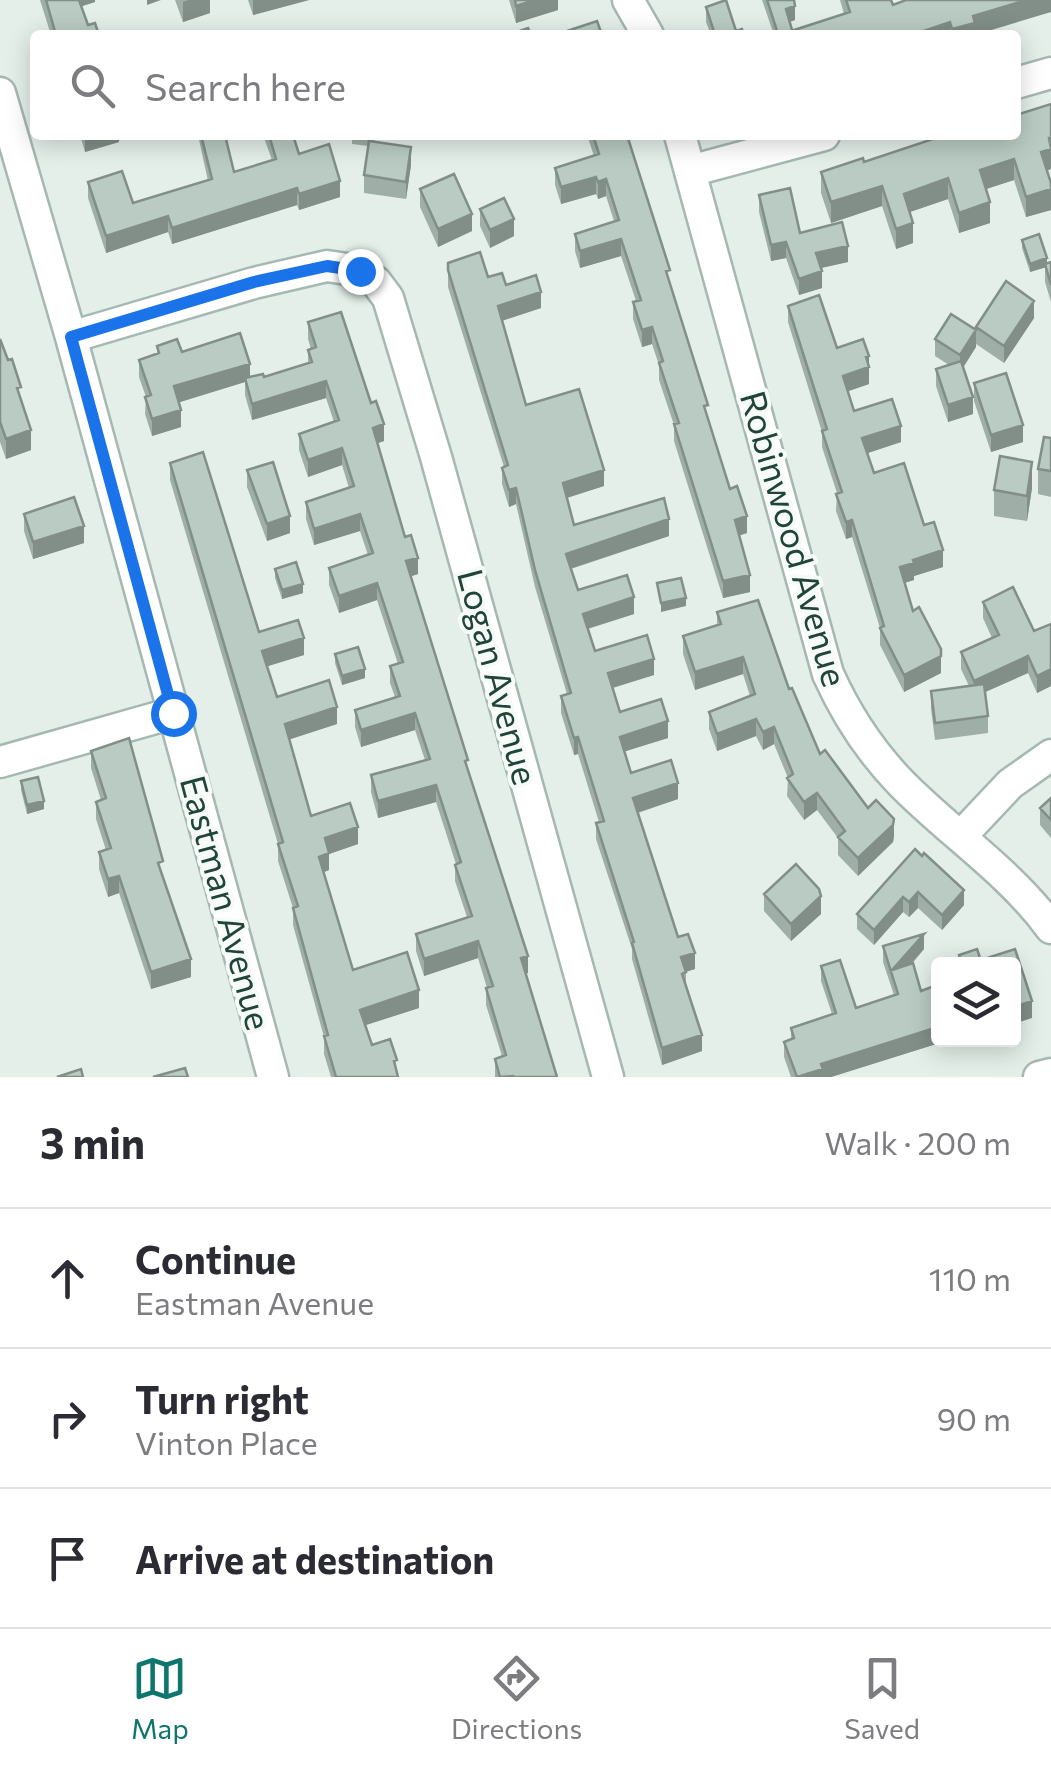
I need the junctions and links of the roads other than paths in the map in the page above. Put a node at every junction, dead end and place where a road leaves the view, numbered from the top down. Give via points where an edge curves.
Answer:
1 (628, 0) edge
2 (645, 30) edge
3 (1051, 73) edge
4 (1021, 82) edge
5 (0, 92) edge
6 (681, 140) edge
7 (806, 140) edge
8 (690, 172) junction
9 (13, 189) edge
10 (71, 337) junction
11 (173, 713) junction
12 (1051, 755) edge
13 (0, 762) edge
14 (962, 835) junction
15 (1051, 928) edge
16 (1051, 1074) edge
17 (273, 1077) edge
18 (608, 1077) edge
19 (1039, 1077) edge

1 - 2 street
3 - 4 street
5 - 9 street, Eastman Avenue
6 - 8 street, Robinwood Avenue
7 - 8 street
8 - 14 street, Robinwood Avenue via 828,674 870,748
9 - 10 street, Eastman Avenue
10 - 11 street, Eastman Avenue
10 - 18 street, Logan Avenue via 327,266 360,271 376,282 393,309
11 - 13 street
11 - 17 street, Eastman Avenue
12 - 14 street via 1010,784
14 - 15 street, Robinwood Avenue
16 - 19 street

